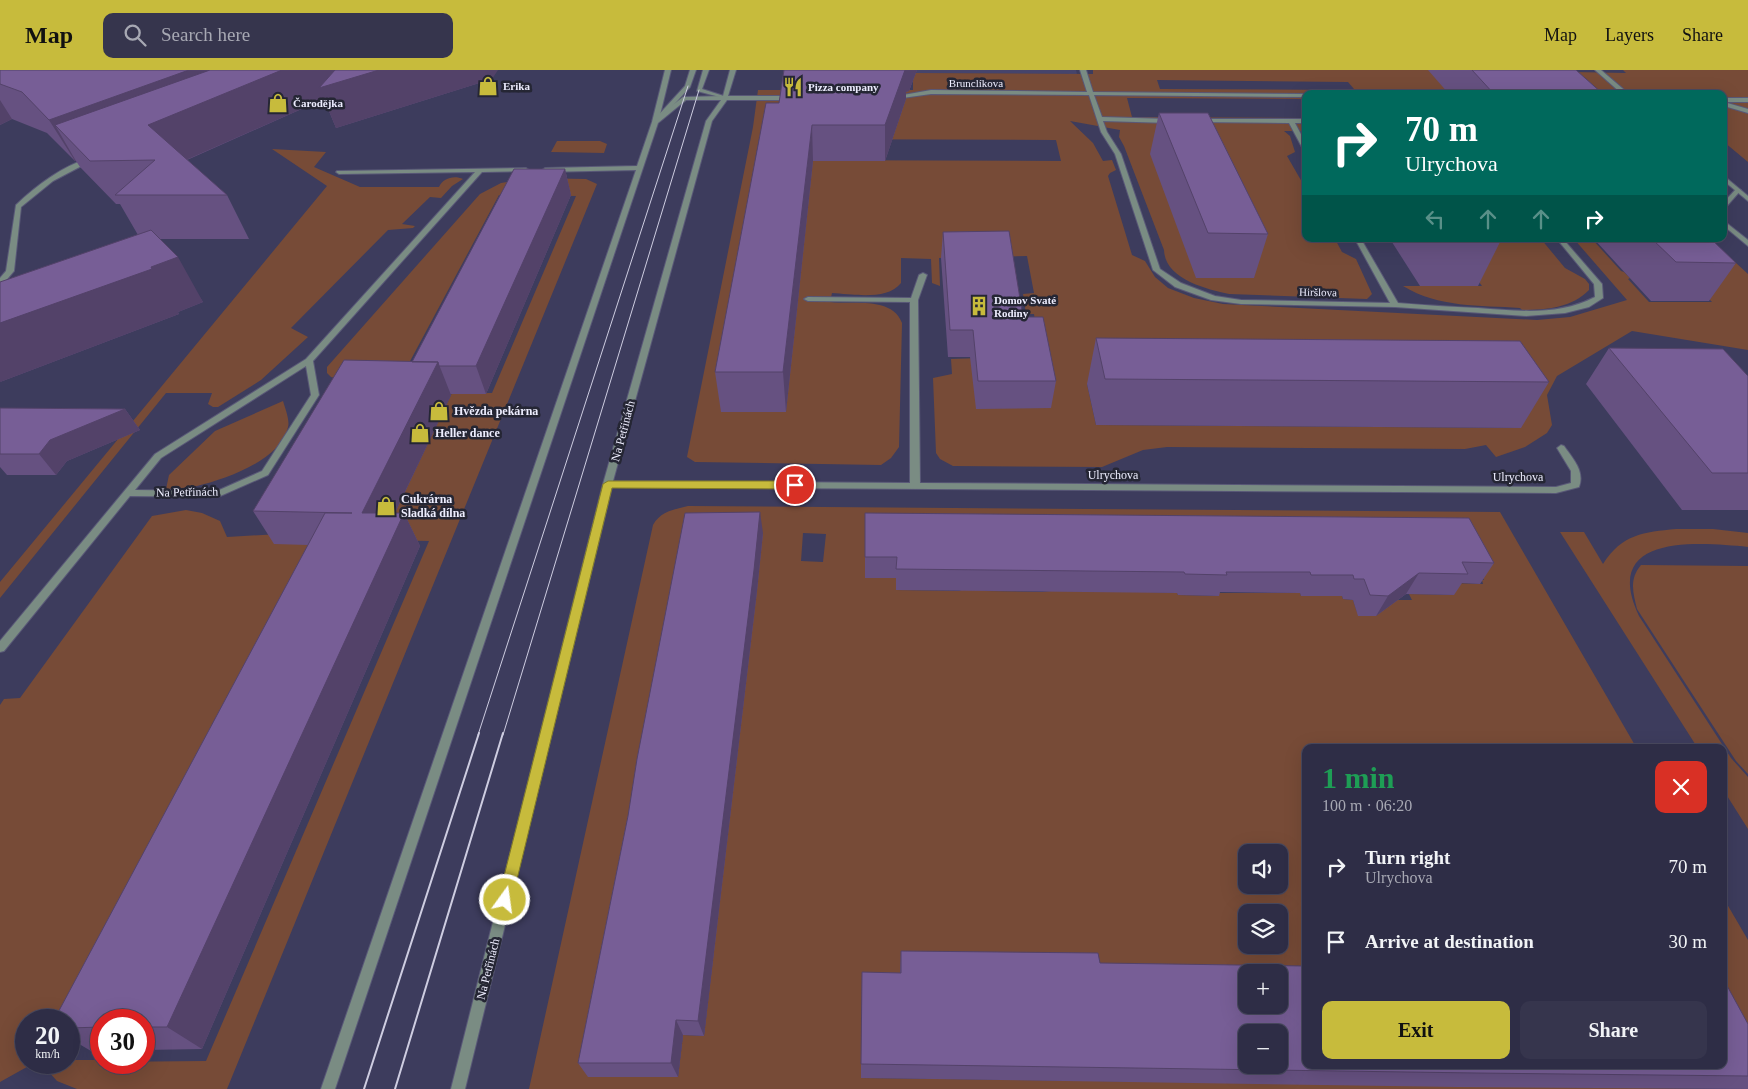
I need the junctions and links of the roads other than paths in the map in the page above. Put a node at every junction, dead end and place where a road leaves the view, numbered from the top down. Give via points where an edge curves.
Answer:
1 (668, 70) edge
2 (693, 70) edge
3 (706, 70) edge
4 (733, 70) edge
5 (1083, 70) edge
6 (1598, 70) edge
7 (1621, 90) edge
8 (1091, 94) junction
9 (1302, 95) edge
10 (725, 98) junction
11 (800, 98) edge
12 (888, 98) edge
13 (1727, 100) edge
14 (1748, 100) edge
15 (1727, 105) edge
16 (1748, 111) edge
17 (1100, 119) junction
18 (1177, 121) edge
19 (1186, 121) edge
20 (1290, 121) junction
21 (1302, 121) edge
22 (655, 122) junction
23 (1302, 141) edge
24 (94, 159) edge
25 (639, 168) junction
26 (480, 171) junction
27 (339, 172) dead end
28 (1727, 181) edge
29 (1738, 190) junction
30 (1748, 199) edge
31 (1727, 203) edge
32 (1727, 226) edge
33 (1360, 242) edge
34 (1563, 242) edge
35 (1748, 244) edge
36 (922, 275) dead end
37 (0, 282) edge
38 (808, 298) dead end
39 (914, 300) junction
40 (1395, 305) junction
41 (308, 362) junction
42 (1560, 448) dead end
43 (608, 484) junction
44 (915, 486) junction
45 (128, 493) junction
46 (0, 648) edge
47 (328, 1089) edge
48 (458, 1089) edge

1 - 22 street
2 - 22 street via 688,86
3 - 10 street via 700,90
4 - 10 street, Na Petřinách
5 - 8 street, Hiršlova
6 - 7 street
8 - 9 street, Brunclíkova
8 - 12 street, Brunclíkova via 931,92
8 - 17 street, Hiršlova
10 - 11 street
10 - 22 street via 685,98
10 - 43 street, Na Petřinách via 709,121
13 - 14 street
15 - 16 street
17 - 18 street
17 - 40 street, Hiršlova via 1106,136 1118,153 1157,270 1178,285 1214,298 1241,302
19 - 20 street
20 - 21 street
20 - 23 street
22 - 25 street
24 - 37 street via 75,165 43,183 18,206 10,271
25 - 26 street
25 - 47 street
26 - 27 street
26 - 41 street, Na Petřinách
28 - 29 street
29 - 30 street
29 - 31 street
32 - 35 street
33 - 40 street
34 - 40 street, Hiršlova via 1598,284 1599,298 1586,305 1566,311 1526,314
36 - 39 street
38 - 39 street
39 - 44 street
41 - 45 street, Na Petřinách via 158,456
41 - 45 street, Na Petřinách via 315,395 264,473 218,494
42 - 44 street, Ulrychova via 1576,471 1576,485 1556,490
43 - 44 street, Ulrychova
43 - 48 street, Na Petřinách
45 - 46 street, Na Petřinách

